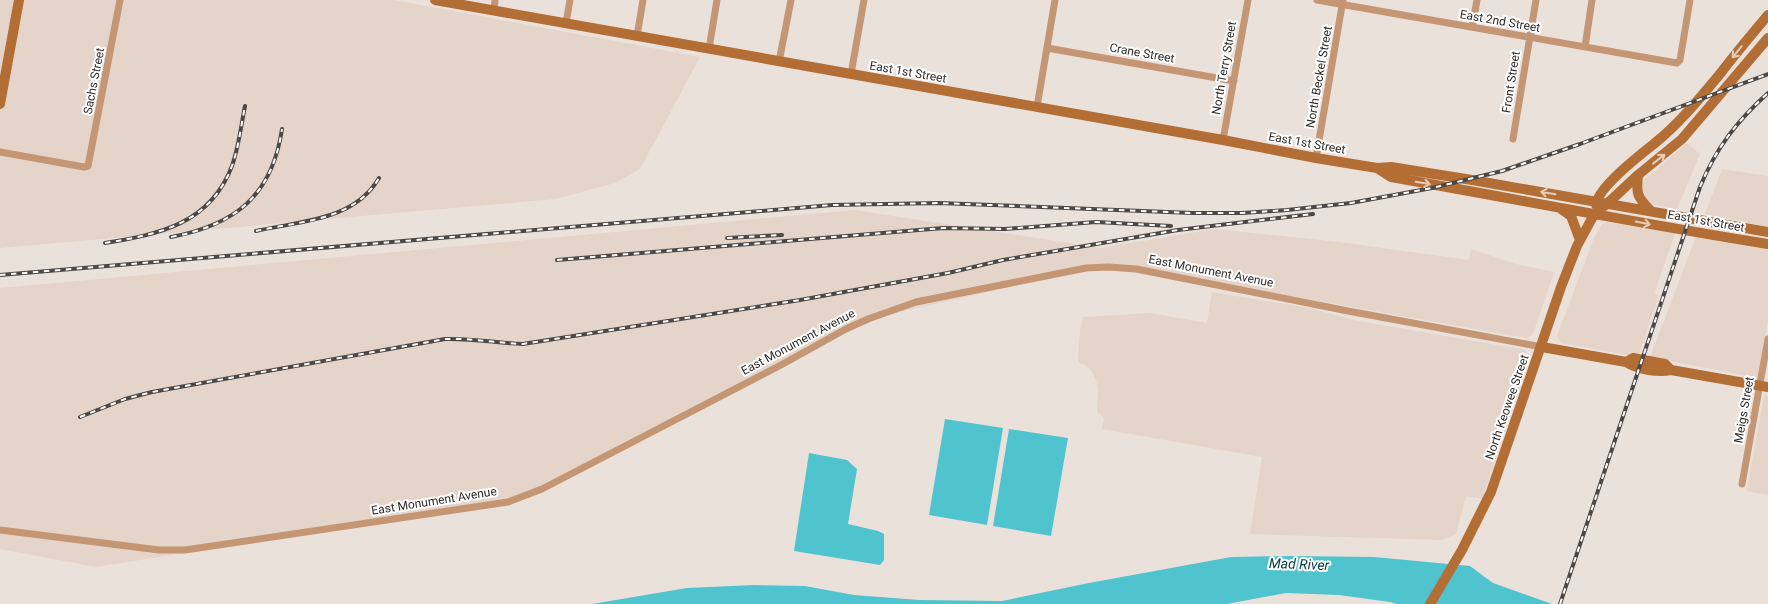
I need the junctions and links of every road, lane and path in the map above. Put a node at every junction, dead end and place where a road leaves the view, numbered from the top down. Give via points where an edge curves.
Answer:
1 (19, 0) edge
2 (120, 0) edge
3 (435, 0) edge
4 (570, 0) edge
5 (643, 0) edge
6 (717, 0) edge
7 (791, 0) edge
8 (864, 0) edge
9 (1056, 0) edge
10 (1248, 0) edge
11 (1318, 0) edge
12 (1477, 0) edge
13 (1536, 0) edge
14 (1592, 0) edge
15 (1690, 0) edge
16 (1343, 2) edge
17 (495, 5) edge
18 (1768, 15) edge
19 (566, 23) junction
20 (1472, 28) junction
21 (637, 36) junction
22 (1530, 38) junction
23 (1768, 38) edge
24 (1585, 47) junction
25 (1047, 48) junction
26 (709, 49) junction
27 (779, 62) junction
28 (851, 74) junction
29 (1234, 81) junction
30 (0, 104) edge
31 (1037, 107) junction
32 (1513, 139) dead end
33 (1224, 140) junction
34 (0, 152) edge
35 (1316, 158) junction
36 (1377, 168) junction
37 (1638, 175) junction
38 (1596, 201) junction
39 (1608, 203) junction
40 (1556, 206) junction
41 (1650, 211) junction
42 (1595, 213) junction
43 (1768, 232) edge
44 (1580, 240) junction
45 (1768, 244) edge
46 (1768, 339) edge
47 (1542, 347) junction
48 (1764, 386) edge
49 (1742, 484) dead end
50 (0, 530) edge
51 (1430, 604) edge

1 - 30 main road
2 - 34 street, Sachs Street via 88,166
3 - 17 main road, East 1st Street
4 - 19 street
5 - 21 street
6 - 26 street
7 - 27 street
8 - 28 street
9 - 25 street
10 - 29 street, North Terry Street
11 - 16 street, East 2nd Street
12 - 20 street
13 - 22 street, Front Street
14 - 24 street
15 - 24 street, East 2nd Street via 1678,62
16 - 20 street, East 2nd Street
16 - 35 street, North Beckel Street
17 - 19 main road, East 1st Street
18 -> 38 main road via 1693,108 1623,170
19 - 21 main road, East 1st Street
20 - 22 street, East 2nd Street
21 - 26 main road, East 1st Street
22 - 24 street, East 2nd Street
22 - 32 street, Front Street
37 -> 23 main road, North Keowee Street via 1682,139
25 - 29 street, Crane Street
25 - 31 street
26 - 27 main road, East 1st Street
27 - 28 main road, East 1st Street
28 - 31 main road, East 1st Street
29 - 33 street, North Terry Street
31 - 33 main road, East 1st Street
33 - 35 main road, East 1st Street
35 - 36 main road, East 1st Street
38 -> 36 main road, East 1st Street via 1391,167
36 -> 40 main road, East 1st Street via 1391,177
37 - 39 main road, North Keowee Street
37 - 41 main road via 1636,188 1639,198
38 - 39 main road, East 1st Street
38 - 42 main road, North Keowee Street
39 - 41 main road, East 1st Street
39 - 42 main road, North Keowee Street
40 - 42 main road, East 1st Street
40 - 44 main road via 1571,216
41 - 43 main road, East 1st Street
42 - 44 main road, North Keowee Street
42 -> 45 main road, East 1st Street
44 - 47 main road, North Keowee Street
46 - 48 street, Meigs Street
47 - 48 main road, East Monument Avenue via 1626,362 1632,366
47 - 50 street, East Monument Avenue via 1136,269 1086,268 916,302 868,320 542,489 508,502 185,550 160,550
47 - 51 main road, North Keowee Street via 1491,492
48 - 49 street, Meigs Street

